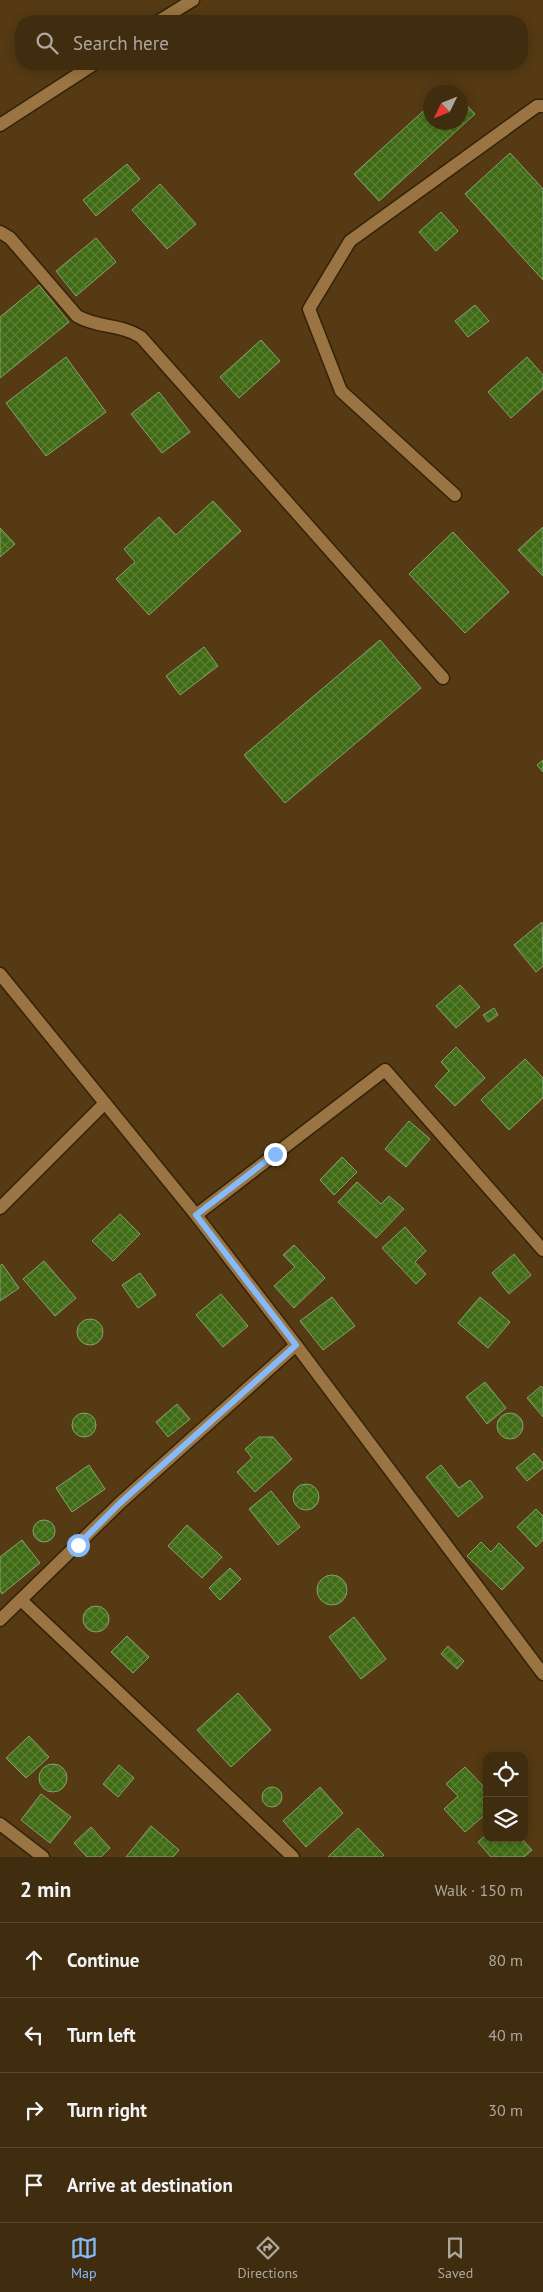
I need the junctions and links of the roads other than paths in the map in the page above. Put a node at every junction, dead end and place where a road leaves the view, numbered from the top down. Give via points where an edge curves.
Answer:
1 (193, 0) edge
2 (169, 15) edge
3 (85, 70) edge
4 (543, 106) edge
5 (0, 125) edge
6 (0, 232) edge
7 (455, 495) dead end
8 (443, 678) dead end
9 (0, 974) edge
10 (105, 1103) junction
11 (0, 1208) edge
12 (196, 1215) junction
13 (543, 1250) edge
14 (296, 1345) junction
15 (22, 1600) junction
16 (0, 1620) edge
17 (543, 1674) edge
18 (0, 1824) edge
19 (43, 1857) edge
20 (293, 1857) edge

1 - 2 street
3 - 5 street
4 - 7 street via 537,106 350,241 309,309 341,390
6 - 8 street via 10,238 77,316 86,322 130,330 141,337
9 - 10 street
10 - 11 street
10 - 12 street
12 - 13 street via 385,1070
12 - 14 street
14 - 15 street via 120,1503
14 - 17 street
15 - 16 street
15 - 20 street
18 - 19 street

